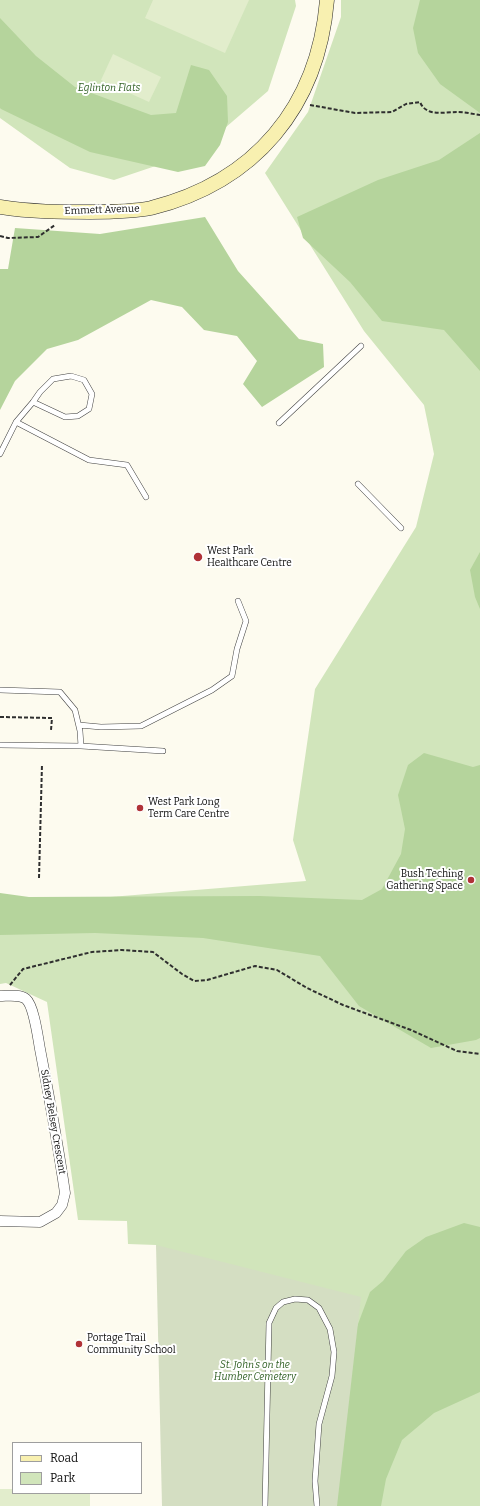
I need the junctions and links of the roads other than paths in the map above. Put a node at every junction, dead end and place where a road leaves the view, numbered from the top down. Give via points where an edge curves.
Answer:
1 (327, 0) edge
2 (0, 207) edge
3 (361, 346) dead end
4 (33, 402) junction
5 (16, 422) junction
6 (279, 423) dead end
7 (0, 454) edge
8 (358, 484) dead end
9 (146, 497) dead end
10 (401, 528) dead end
11 (238, 601) dead end
12 (0, 690) edge
13 (78, 725) junction
14 (0, 745) edge
15 (81, 746) junction
16 (163, 751) dead end
17 (1, 996) edge
18 (0, 1221) edge
19 (265, 1506) edge
20 (317, 1506) edge

1 - 2 street, Emmett Avenue via 319,47 297,102 259,152 225,177 183,199 130,211 56,211
3 - 6 lane
4 - 4 lane via 65,417 78,416 88,408 92,394 84,380 71,376 53,379
4 - 5 lane
5 - 7 lane
5 - 9 lane via 89,460 127,465
8 - 10 lane
11 - 13 lane via 246,621 232,676 212,690 141,726
12 - 13 lane via 60,692 75,710
13 - 15 lane
14 - 15 lane
15 - 16 lane
17 - 18 street, Sidney Belsey Crescent via 26,998 30,1004 47,1084 65,1193 62,1206 56,1213 40,1222
19 - 20 lane via 269,1323 276,1308 283,1302 295,1299 308,1300 319,1308 330,1329 334,1352 332,1376 319,1424 315,1481

